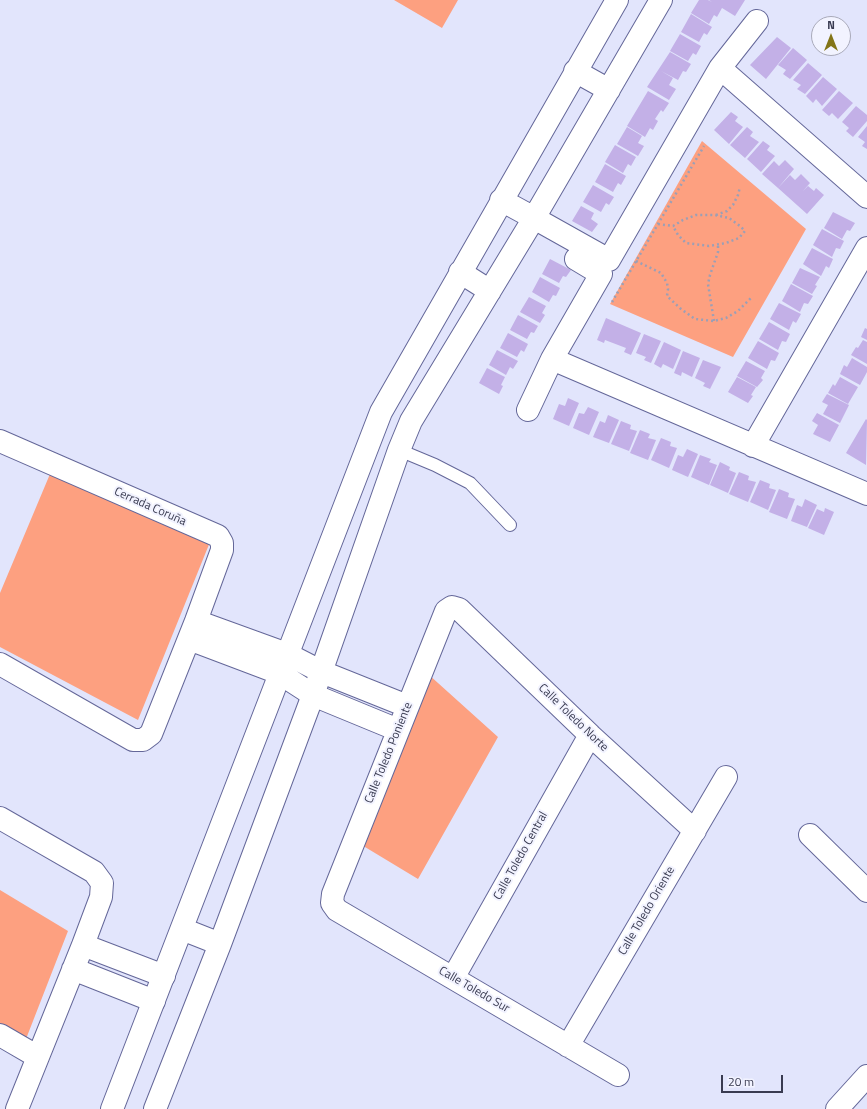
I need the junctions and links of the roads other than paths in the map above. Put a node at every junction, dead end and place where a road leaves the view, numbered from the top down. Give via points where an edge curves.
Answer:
1 (617, 0) edge
2 (661, 0) edge
3 (757, 21) dead end
4 (720, 68) junction
5 (575, 71) junction
6 (609, 90) junction
7 (867, 197) edge
8 (501, 200) junction
9 (530, 225) junction
10 (867, 248) edge
11 (460, 272) junction
12 (490, 292) junction
13 (552, 359) junction
14 (528, 410) dead end
15 (370, 438) junction
16 (0, 441) edge
17 (753, 446) junction
18 (399, 450) junction
19 (867, 494) edge
20 (510, 525) dead end
21 (452, 608) joint
22 (192, 630) junction
23 (283, 663) junction
24 (0, 664) edge
25 (322, 672) junction
26 (313, 695) junction
27 (407, 706) junction
28 (398, 730) junction
29 (590, 735) junction
30 (726, 777) dead end
31 (0, 818) edge
32 (695, 831) junction
33 (810, 835) dead end
34 (867, 891) edge
35 (332, 903) joint
36 (182, 929) junction
37 (220, 944) junction
38 (83, 945) junction
39 (73, 969) junction
40 (164, 976) junction
41 (453, 978) junction
42 (154, 1001) junction
43 (0, 1035) edge
44 (568, 1046) junction
45 (38, 1057) junction
46 (618, 1075) dead end
47 (867, 1076) edge
48 (17, 1109) edge
49 (112, 1109) edge
50 (155, 1109) edge
51 (837, 1109) edge

1 - 5 street
2 - 6 street
3 - 4 street
4 - 7 street
4 - 9 street via 609,260
5 - 6 street
5 - 8 street
6 - 9 street
8 - 9 street
8 - 11 street
9 - 12 street
9 - 13 street via 602,274
10 - 17 street
11 - 12 street
11 - 15 street via 380,412
12 - 18 street via 411,421
13 - 14 street
13 - 17 street
15 - 18 street
15 - 23 street
16 - 22 street, Cerrada Coruña via 218,536 222,550
17 - 19 street
18 - 20 lane via 470,483
18 - 25 street
21 - 27 street, Calle Toledo Poniente via 446,611
21 - 29 street, Calle Toledo Norte via 459,609
22 - 23 street
22 - 24 street, Cerrada Coruña via 151,734 142,740 133,740
23 - 25 street
23 - 26 street
23 - 36 street
25 - 26 street
25 - 27 street
26 - 28 street
26 - 37 street
27 - 28 street, Calle Toledo Poniente
28 - 35 street, Calle Toledo Poniente via 333,894
29 - 32 street, Calle Toledo Norte
29 - 41 street, Calle Toledo Central
30 - 32 street, Calle Toledo Oriente
31 - 38 street via 94,872 102,883 101,896
32 - 44 street, Calle Toledo Oriente
33 - 34 street
35 - 41 street, Calle Toledo Sur via 337,910
36 - 37 street
36 - 40 street
37 - 50 street
38 - 39 street
38 - 40 street
39 - 42 street
39 - 45 street
40 - 42 street
41 - 44 street, Calle Toledo Sur
42 - 49 street
43 - 45 street
44 - 46 street, Calle Toledo Sur
45 - 48 street
47 - 51 street

